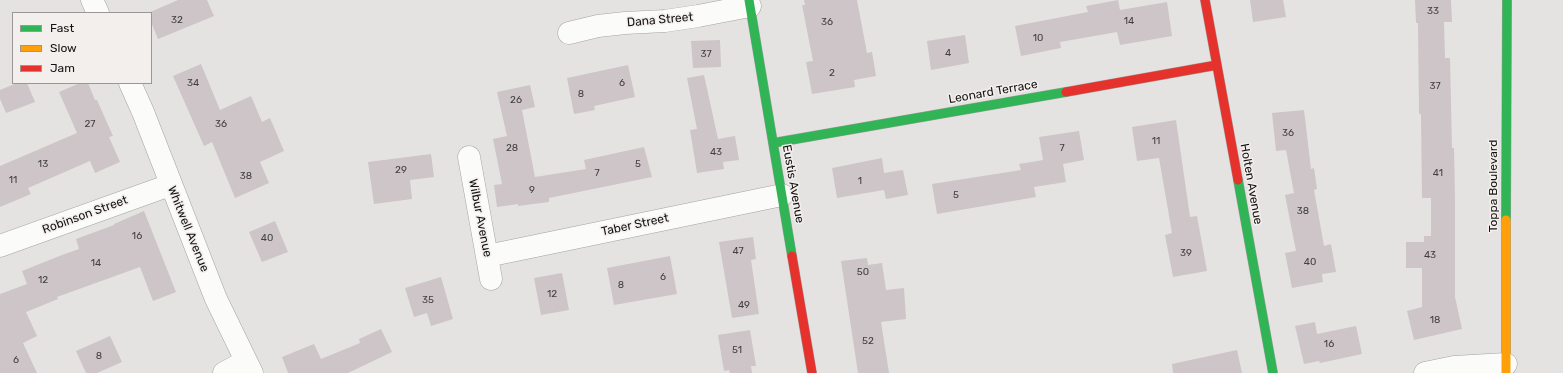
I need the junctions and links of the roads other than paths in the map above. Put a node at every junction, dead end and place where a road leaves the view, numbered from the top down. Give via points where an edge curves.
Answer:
1 (92, 0) edge
2 (1205, 0) edge
3 (1507, 0) edge
4 (750, 3) edge
5 (98, 12) edge
6 (569, 33) dead end
7 (1217, 65) junction
8 (130, 84) edge
9 (774, 143) junction
10 (469, 157) dead end
11 (170, 185) junction
12 (782, 195) junction
13 (0, 246) edge
14 (487, 256) junction
15 (491, 279) dead end
16 (249, 367) edge
17 (1506, 368) edge
18 (224, 373) edge
19 (812, 373) edge
20 (1273, 373) edge
21 (1425, 373) edge

1 - 5 street
2 - 7 street, Holten Avenue
3 - 17 street, Toppa Boulevard
4 - 6 street, Dana Street via 698,16 598,26
4 - 9 street, Eustis Avenue
7 - 9 street, Leonard Terrace
7 - 20 street, Holten Avenue
8 - 11 street, Whitwell Avenue
9 - 12 street, Eustis Avenue
10 - 14 street, Wilbur Avenue
11 - 13 street, Robinson Street
11 - 16 street, Whitwell Avenue via 216,299
12 - 14 street, Taber Street
12 - 19 street, Eustis Avenue
14 - 15 street, Wilbur Avenue
16 - 18 street
17 - 21 street via 1454,367

